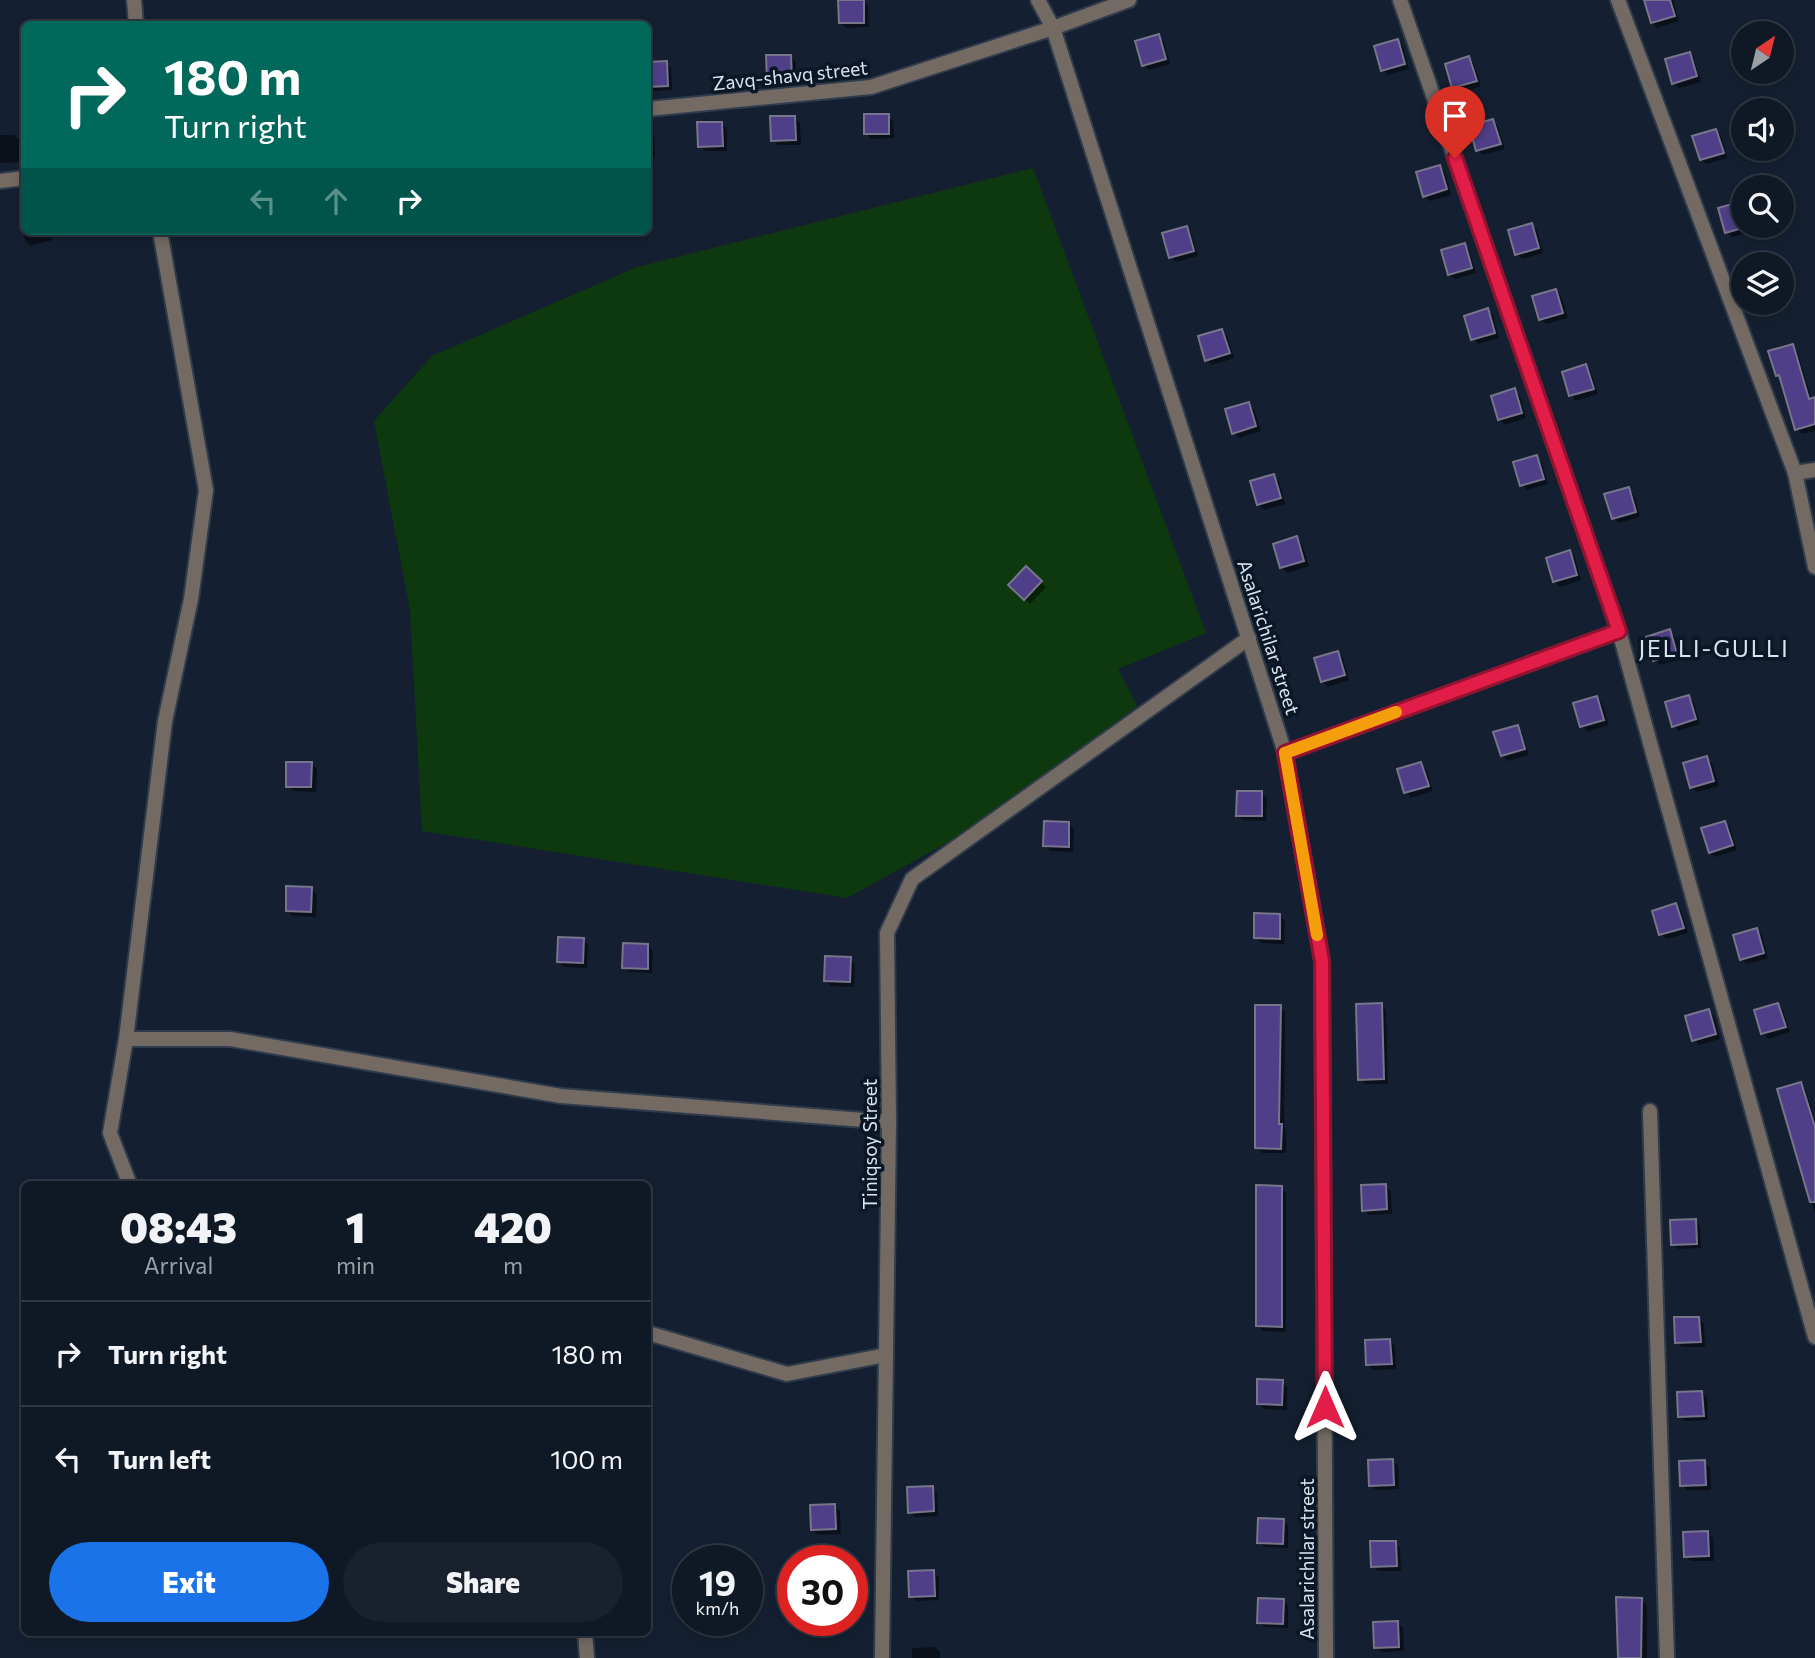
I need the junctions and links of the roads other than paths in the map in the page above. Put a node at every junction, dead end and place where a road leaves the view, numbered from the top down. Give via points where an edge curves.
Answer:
1 (134, 0) edge
2 (1038, 0) edge
3 (1129, 0) edge
4 (1400, 0) edge
5 (1618, 0) edge
6 (136, 21) edge
7 (1053, 28) junction
8 (651, 109) edge
9 (21, 178) edge
10 (0, 181) edge
11 (161, 235) edge
12 (1815, 470) edge
13 (1794, 473) junction
14 (1815, 567) edge
15 (1619, 631) junction
16 (1248, 638) junction
17 (1285, 753) junction
18 (126, 1040) junction
19 (1650, 1111) dead end
20 (889, 1122) junction
21 (128, 1181) edge
22 (651, 1334) edge
23 (1815, 1337) edge
24 (886, 1355) junction
25 (585, 1636) edge
26 (587, 1658) edge
27 (881, 1658) edge
28 (1326, 1658) edge
29 (1667, 1658) edge

1 - 6 street
2 - 7 street, Asalarichilar street
3 - 7 street, Zavq-shavq street
4 - 15 street
5 - 13 street
7 - 8 street, Zavq-shavq street via 870,87
7 - 16 street, Asalarichilar street
9 - 10 street
11 - 18 street via 206,490 191,599 165,721
12 - 13 street
13 - 14 street
15 - 17 street
15 - 23 street
16 - 17 street, Asalarichilar street
16 - 20 street, Tiniqsoy Street via 912,879 887,933
17 - 28 street, Asalarichilar street via 1322,961
18 - 20 street via 230,1039 561,1096
18 - 21 street via 110,1133
19 - 29 street
20 - 24 street, Tiniqsoy Street
22 - 24 street via 787,1374
24 - 27 street, Tiniqsoy Street
25 - 26 street

